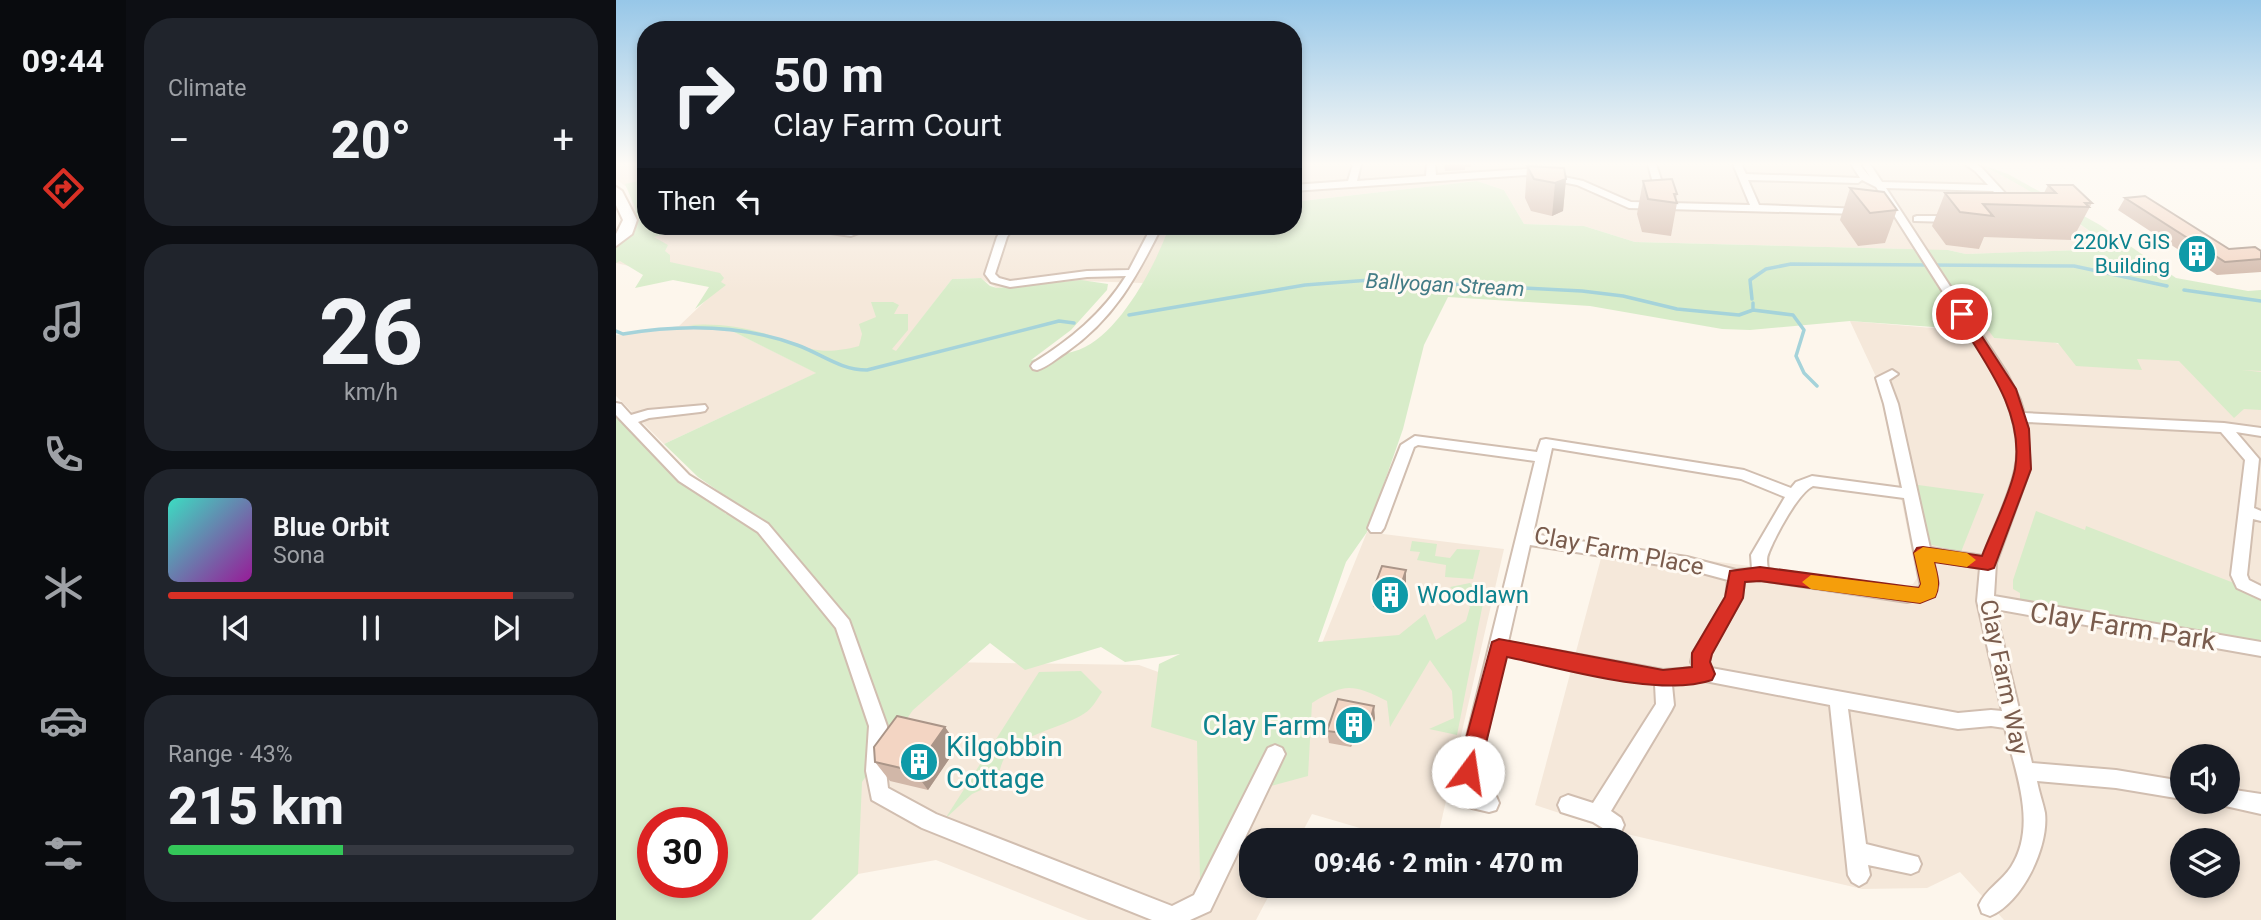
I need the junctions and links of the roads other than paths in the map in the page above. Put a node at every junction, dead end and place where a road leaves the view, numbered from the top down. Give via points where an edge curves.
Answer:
1 (624, 207) edge
2 (1693, 207) edge
3 (1893, 207) edge
4 (2011, 207) edge
5 (1756, 209) joint
6 (1896, 212) junction
7 (1917, 219) dead end
8 (1961, 219) edge
9 (2014, 219) edge
10 (1003, 235) edge
11 (1152, 235) edge
12 (616, 242) edge
13 (1133, 273) junction
14 (1037, 366) dead end
15 (1892, 374) dead end
16 (700, 408) dead end
17 (623, 413) edge
18 (2018, 417) junction
19 (2224, 427) junction
20 (2261, 432) edge
21 (1543, 457) junction
22 (1910, 494) junction
23 (1794, 495) junction
24 (2254, 514) edge
25 (1376, 528) dead end
26 (1524, 538) junction
27 (1923, 553) junction
28 (1988, 563) junction
29 (1760, 574) junction
30 (1736, 576) junction
31 (2261, 593) edge
32 (1985, 601) junction
33 (1499, 647) junction
34 (2261, 649) edge
35 (1705, 674) junction
36 (1663, 678) junction
37 (1838, 699) junction
38 (2013, 721) junction
39 (1275, 754) dead end
40 (2025, 771) junction
41 (2170, 788) edge
42 (2240, 800) edge
43 (1489, 803) dead end
44 (2261, 804) edge
45 (1568, 805) dead end
46 (1857, 852) junction
47 (1911, 864) dead end
48 (1860, 875) dead end
49 (1990, 905) dead end

1 - 12 street via 630,220
2 - 5 street
3 - 6 street, Clay Farm Way
4 - 9 street via 2019,216
5 - 6 street
6 - 18 street, Clay Farm Way via 2004,381
7 - 8 street
10 - 13 street via 990,274 995,280 1010,284
11 - 13 street
13 - 14 street via 1092,328
15 - 22 street, Clay Farm Place via 1882,378
16 - 17 street
17 - 39 street via 684,478 763,528 843,625 878,726 879,793 929,821 1171,917 1202,903
18 - 19 street
18 - 28 street, Clay Farm Way via 2023,469
19 - 20 street
19 - 24 street via 2252,459
21 - 23 street via 1546,443 1744,475
21 - 25 street via 1415,439 1408,445
21 - 26 street, Clay Farm Place
22 - 23 street via 1812,481
22 - 27 street, Clay Farm Place
23 - 29 street via 1759,555
24 - 31 street via 2239,575 2243,584
26 - 30 street, Clay Farm Place via 1687,563
26 - 33 street
27 - 28 street
27 - 29 street, Clay Farm Place via 1930,584 1928,592 1920,595
28 - 32 street, Clay Farm Way
29 - 30 street, Clay Farm Place
30 - 35 street via 1734,598 1702,653
32 - 34 street, Clay Farm Park
32 - 38 street, Clay Farm Way
33 - 36 street
33 - 43 street via 1462,797
35 - 36 street
35 - 37 street
36 - 45 street via 1665,705 1606,819
37 - 38 street via 1958,721
37 - 46 street
38 - 40 street, Clay Farm Way
40 - 41 street
40 - 49 street, Clay Farm Way via 2035,814 2032,849 2019,876
42 - 44 street
46 - 47 street
46 - 48 street

